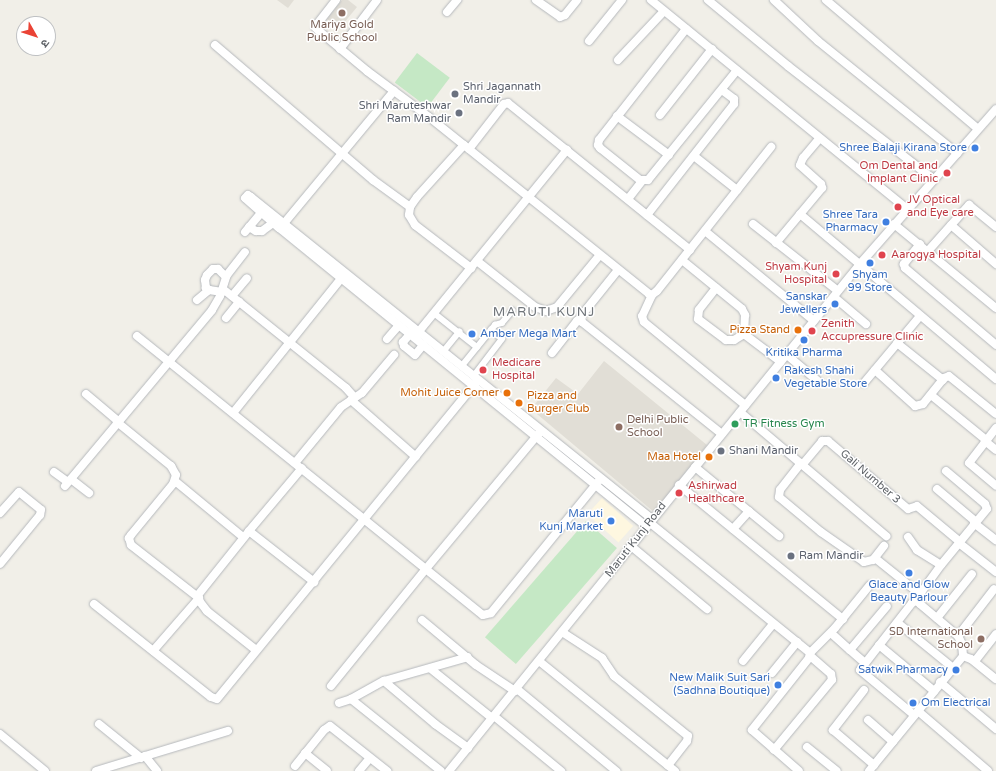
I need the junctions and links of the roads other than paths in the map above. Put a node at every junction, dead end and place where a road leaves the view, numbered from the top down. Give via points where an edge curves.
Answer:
1 (336, 0) edge
2 (377, 0) edge
3 (457, 0) edge
4 (536, 0) edge
5 (576, 0) edge
6 (622, 0) edge
7 (651, 0) edge
8 (708, 0) edge
9 (774, 0) edge
10 (826, 0) edge
11 (664, 11) junction
12 (447, 12) dead end
13 (686, 29) junction
14 (589, 41) dead end
15 (215, 45) dead end
16 (340, 49) junction
17 (712, 49) junction
18 (618, 60) dead end
19 (738, 70) junction
20 (394, 90) junction
21 (722, 90) junction
22 (995, 114) edge
23 (660, 115) dead end
24 (617, 116) junction
25 (978, 129) junction
26 (819, 139) junction
27 (466, 147) junction
28 (771, 147) dead end
29 (567, 150) junction
30 (341, 153) junction
31 (957, 153) junction
32 (669, 155) junction
33 (694, 156) junction
34 (933, 179) junction
35 (642, 181) junction
36 (737, 190) junction
37 (529, 198) junction
38 (628, 199) junction
39 (410, 206) junction
40 (907, 209) junction
41 (261, 213) junction
42 (800, 214) junction
43 (647, 215) junction
44 (753, 224) dead end
45 (894, 224) junction
46 (279, 225) junction
47 (951, 225) junction
48 (996, 227) edge
49 (705, 231) junction
50 (776, 243) junction
51 (920, 244) junction
52 (690, 250) junction
53 (928, 251) junction
54 (246, 252) dead end
55 (599, 256) junction
56 (682, 260) junction
57 (476, 261) junction
58 (860, 264) junction
59 (996, 264) edge
60 (471, 268) junction
61 (618, 270) junction
62 (344, 276) junction
63 (226, 277) junction
64 (247, 278) dead end
65 (716, 288) junction
66 (209, 290) junction
67 (222, 290) junction
68 (836, 294) junction
69 (652, 295) junction
70 (232, 296) junction
71 (197, 300) dead end
72 (239, 302) junction
73 (996, 308) edge
74 (512, 311) dead end
75 (434, 313) junction
76 (920, 316) junction
77 (226, 318) dead end
78 (581, 318) junction
79 (814, 321) junction
80 (866, 324) dead end
81 (399, 325) junction
82 (491, 330) junction
83 (459, 332) junction
84 (744, 334) junction
85 (414, 335) junction
86 (137, 336) dead end
87 (387, 339) dead end
88 (289, 343) junction
89 (897, 343) junction
90 (423, 345) junction
91 (996, 345) edge
92 (477, 347) junction
93 (443, 352) junction
94 (552, 353) dead end
95 (394, 355) dead end
96 (787, 355) junction
97 (168, 361) junction
98 (781, 362) junction
99 (461, 367) junction
100 (875, 370) junction
101 (996, 379) edge
102 (943, 380) junction
103 (475, 381) junction
104 (819, 382) dead end
105 (864, 383) dead end
106 (86, 394) dead end
107 (931, 395) junction
108 (353, 399) junction
109 (746, 405) junction
110 (740, 412) junction
111 (233, 413) junction
112 (996, 414) edge
113 (118, 422) junction
114 (996, 428) edge
115 (538, 434) junction
116 (722, 434) junction
117 (986, 441) junction
118 (996, 450) edge
119 (416, 457) junction
120 (802, 464) junction
121 (298, 465) junction
122 (694, 467) junction
123 (946, 471) dead end
124 (54, 472) dead end
125 (175, 481) junction
126 (68, 482) junction
127 (598, 482) junction
128 (679, 485) junction
129 (996, 486) edge
130 (937, 489) dead end
131 (89, 494) dead end
132 (748, 511) junction
133 (0, 513) edge
134 (364, 520) junction
135 (649, 522) junction
136 (975, 522) junction
137 (733, 529) junction
138 (246, 534) junction
139 (779, 536) dead end
140 (886, 536) dead end
141 (908, 537) dead end
142 (996, 540) edge
143 (960, 542) junction
144 (631, 546) junction
145 (884, 546) dead end
146 (875, 558) junction
147 (0, 564) edge
148 (941, 565) junction
149 (425, 570) junction
150 (996, 572) edge
151 (972, 574) dead end
152 (314, 582) junction
153 (870, 585) dead end
154 (994, 589) dead end
155 (919, 597) junction
156 (199, 598) junction
157 (94, 604) dead end
158 (887, 606) dead end
159 (707, 610) dead end
160 (937, 618) junction
161 (844, 619) junction
162 (422, 620) dead end
163 (898, 623) junction
164 (773, 624) junction
165 (562, 632) junction
166 (830, 633) junction
167 (958, 636) junction
168 (994, 639) edge
169 (797, 642) junction
170 (879, 645) junction
171 (256, 650) junction
172 (850, 650) junction
173 (153, 651) junction
174 (810, 654) junction
175 (963, 656) junction
176 (468, 657) junction
177 (539, 661) junction
178 (744, 661) dead end
179 (975, 662) junction
180 (865, 663) junction
181 (952, 667) junction
182 (431, 669) junction
183 (772, 673) dead end
184 (996, 679) edge
185 (384, 681) junction
186 (940, 682) junction
187 (331, 686) dead end
188 (516, 690) junction
189 (864, 690) dead end
190 (934, 691) junction
191 (351, 699) junction
192 (339, 703) dead end
193 (916, 713) junction
194 (493, 717) junction
195 (868, 720) dead end
196 (99, 724) dead end
197 (996, 729) edge
198 (228, 731) dead end
199 (0, 734) edge
200 (893, 742) junction
201 (807, 747) dead end
202 (468, 748) junction
203 (774, 750) junction
204 (305, 753) junction
205 (143, 757) junction
206 (370, 758) junction
207 (668, 765) junction
208 (295, 766) dead end
209 (872, 768) edge
210 (111, 769) edge
211 (45, 771) edge
212 (96, 771) edge
213 (157, 771) edge
214 (327, 771) edge
215 (359, 771) edge
216 (387, 771) edge
217 (441, 771) edge
218 (449, 771) edge
219 (561, 771) edge
220 (616, 771) edge
221 (675, 771) edge
222 (799, 771) edge
223 (837, 771) edge
224 (988, 771) edge

1 - 16 street via 316,26
2 - 16 street
3 - 12 street
4 - 5 street via 560,17 565,15
6 - 14 street
7 - 11 street
8 - 34 street
9 - 31 street via 818,41
10 - 25 street
11 - 13 street
11 - 18 street
13 - 17 street
13 - 24 street
15 - 30 street
16 - 20 street
17 - 19 street
17 - 23 street
19 - 21 street
19 - 26 street
20 - 27 street
20 - 30 street
21 - 32 street
21 - 33 street via 734,100 734,104
22 - 25 street, Maruti Kunj Road
24 - 32 street
24 - 35 street via 598,140 598,145
25 - 31 street, Maruti Kunj Road
26 - 40 street
26 - 42 street via 800,165 822,184 822,188
27 - 29 street via 507,103
27 - 37 street
27 - 39 street via 426,185
28 - 36 street
29 - 37 street
29 - 38 street
30 - 39 street
30 - 46 street
31 - 34 street, Maruti Kunj Road
32 - 35 street via 648,180
33 - 36 street
33 - 43 street
34 - 40 street, Maruti Kunj Road
35 - 38 street
36 - 49 street
37 - 55 street
37 - 57 street
38 - 43 street
39 - 60 street via 410,215 415,225
40 - 45 street, Maruti Kunj Road
41 - 46 street
41 - 46 street via 247,230 256,232
41 - 46 street via 246,200 247,195
42 - 50 street
42 - 58 street
43 - 52 street
44 - 50 street
45 - 51 street
45 - 58 street, Maruti Kunj Road
46 - 62 street
47 - 48 street via 969,205
47 - 53 street
47 - 59 street
49 - 52 street
49 - 79 street
50 - 68 street
51 - 53 street
51 - 91 street via 904,264 905,268
52 - 56 street
53 - 73 street
54 - 63 street
55 - 57 street via 557,307 546,311 535,307
55 - 61 street
56 - 65 street
56 - 69 street
57 - 60 street
58 - 68 street, Maruti Kunj Road
58 - 76 street
60 - 75 street
61 - 69 street
61 - 78 street
62 - 81 street
62 - 85 street
62 - 88 street
63 - 66 street via 218,269 209,271 204,283
63 - 67 street
64 - 70 street
65 - 84 street via 744,312
65 - 84 street via 699,310 698,318 726,340 734,340
66 - 67 street
66 - 71 street
67 - 70 street
67 - 97 street via 212,310
68 - 79 street, Maruti Kunj Road
68 - 80 street
69 - 109 street via 642,316 644,322
70 - 72 street
72 - 77 street
72 - 88 street
74 - 82 street via 502,323 495,325
75 - 83 street
75 - 85 street
76 - 89 street
76 - 101 street
78 - 94 street
78 - 116 street via 585,324
79 - 96 street, Maruti Kunj Road
81 - 85 street
81 - 87 street
82 - 92 street
82 - 103 street via 502,339
83 - 92 street
83 - 93 street
84 - 98 street
85 - 90 street
85 - 90 street via 403,344 415,355
85 - 93 street
86 - 97 street
88 - 108 street via 346,388
88 - 111 street
89 - 100 street
89 - 102 street
90 - 103 street
92 - 99 street
93 - 99 street
95 - 108 street via 365,390
96 - 98 street, Maruti Kunj Road
96 - 104 street
97 - 111 street
97 - 113 street
98 - 109 street, Maruti Kunj Road
99 - 103 street
100 - 105 street
100 - 107 street via 915,406 924,404
102 - 107 street
102 - 112 street via 946,376 951,376
103 - 115 street
103 - 119 street
106 - 113 street
107 - 117 street
108 - 119 street
108 - 121 street via 336,413
109 - 110 street, Maruti Kunj Road
110 - 116 street, Maruti Kunj Road
110 - 120 street
111 - 121 street
113 - 125 street via 173,469
113 - 126 street
114 - 117 street
115 - 127 street
115 - 149 street
116 - 122 street, Maruti Kunj Road
117 - 118 street
117 - 129 street via 968,463
119 - 134 street
120 - 140 street
120 - 143 street, Gali Number 3 via 822,440 826,440 908,509 917,506
120 - 146 street via 779,492 779,497 821,532 860,559 867,562
121 - 134 street
121 - 138 street
122 - 128 street, Maruti Kunj Road
122 - 132 street
123 - 136 street via 986,506 987,509
124 - 126 street
125 - 138 street
125 - 156 street via 133,532 130,541 135,549
126 - 131 street
127 - 135 street
127 - 149 street via 489,614 480,614
128 - 135 street, Maruti Kunj Road
128 - 137 street
130 - 136 street
132 - 137 street
132 - 139 street
133 - 147 street via 19,492 41,510 40,515
134 - 149 street
134 - 152 street
135 - 144 street, Maruti Kunj Road
135 - 164 street
136 - 142 street
136 - 143 street
137 - 161 street
138 - 152 street
138 - 156 street via 200,591
141 - 148 street via 917,550
143 - 148 street
143 - 150 street
144 - 159 street
144 - 165 street, Maruti Kunj Road
145 - 146 street
146 - 155 street
148 - 155 street
149 - 187 street
151 - 160 street
152 - 171 street
153 - 161 street
154 - 167 street
155 - 160 street via 920,604
155 - 163 street
156 - 171 street via 203,607 215,618
156 - 173 street
157 - 173 street
158 - 172 street
160 - 167 street
161 - 166 street
162 - 176 street
163 - 170 street
163 - 181 street
164 - 169 street
164 - 178 street
165 - 177 street, Maruti Kunj Road
165 - 207 street via 602,658 614,676 688,736 687,741
166 - 172 street
166 - 174 street
167 - 175 street
168 - 179 street
169 - 174 street
169 - 183 street
170 - 180 street
170 - 190 street
171 - 173 street via 215,700
172 - 180 street
174 - 203 street via 752,729 753,733
174 - 203 street via 831,674 832,680
175 - 179 street
175 - 181 street
176 - 182 street
176 - 188 street
177 - 188 street, Maruti Kunj Road
177 - 207 street
179 - 184 street
180 - 193 street via 860,669 862,672
181 - 186 street
182 - 185 street
182 - 194 street
185 - 191 street
185 - 202 street
186 - 190 street
186 - 197 street
188 - 194 street, Maruti Kunj Road
188 - 220 street
189 - 209 street via 833,730
190 - 193 street
191 - 192 street
191 - 217 street
193 - 200 street
193 - 224 street
194 - 202 street, Maruti Kunj Road
194 - 219 street
195 - 200 street
196 - 205 street
198 - 205 street
199 - 211 street
200 - 209 street
201 - 223 street
202 - 218 street, Maruti Kunj Road
203 - 222 street
204 - 206 street via 330,726
204 - 208 street
204 - 214 street
205 - 210 street
205 - 213 street
206 - 215 street
206 - 216 street
207 - 221 street
210 - 212 street

